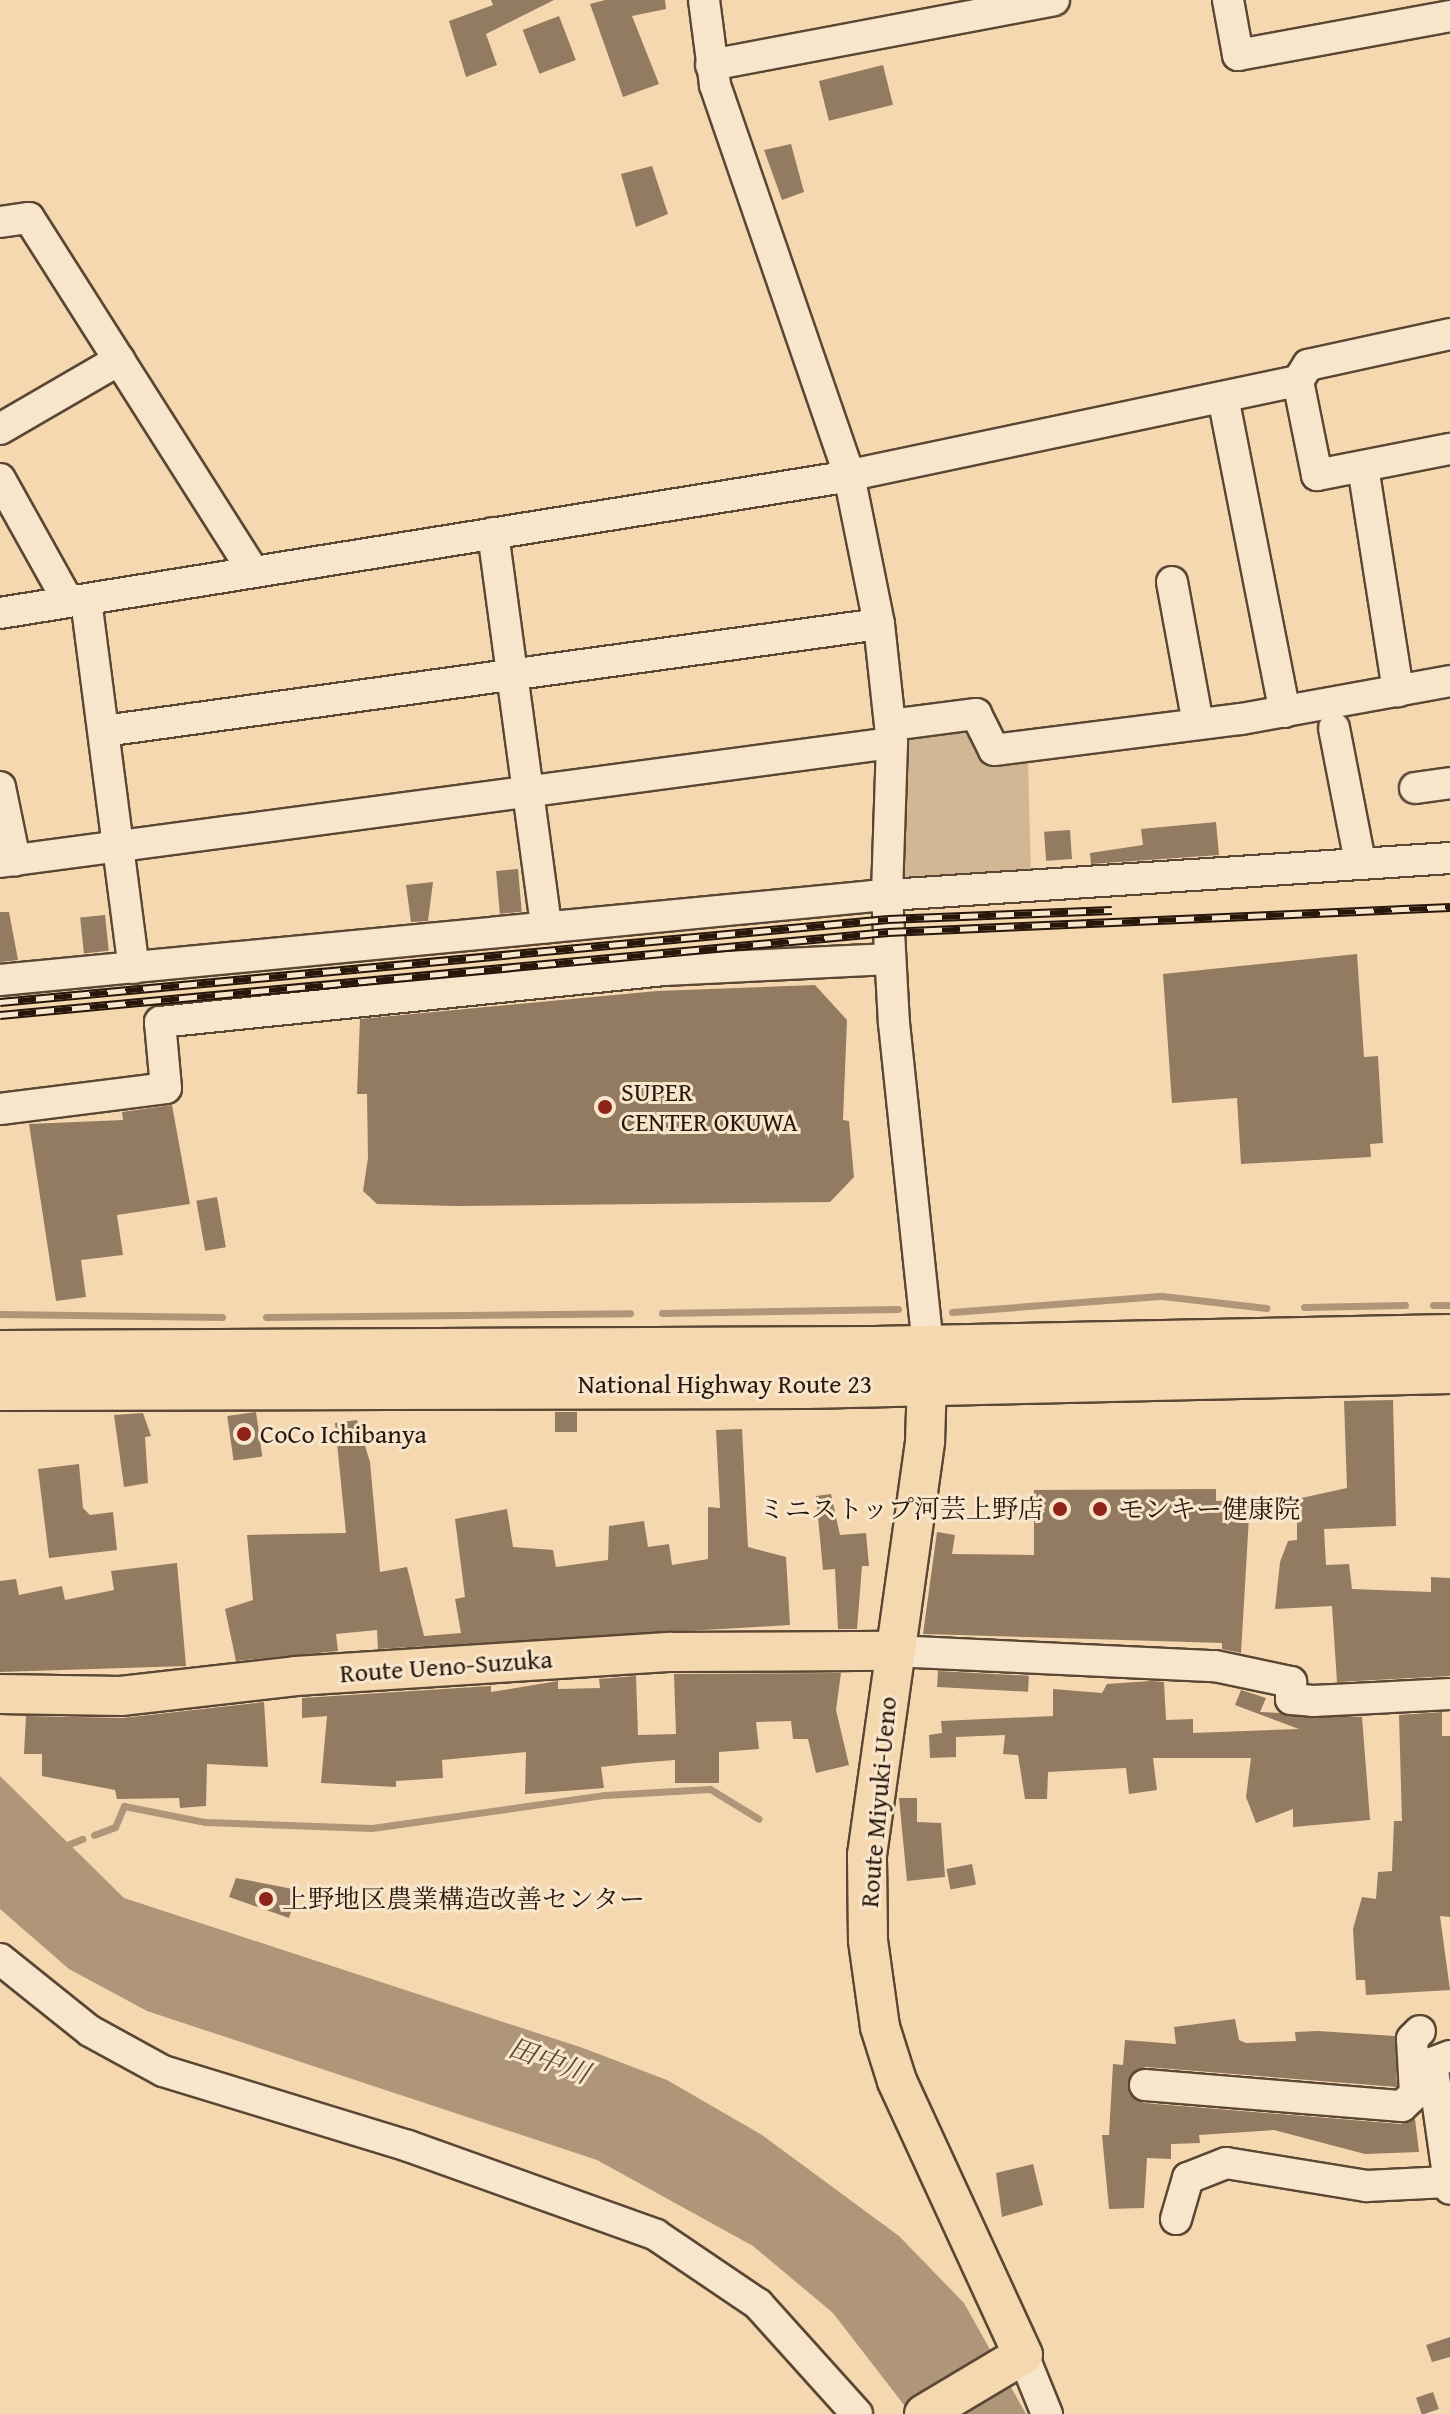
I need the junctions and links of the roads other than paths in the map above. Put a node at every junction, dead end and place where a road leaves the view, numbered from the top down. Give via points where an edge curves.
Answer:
1 (704, 0) edge
2 (1054, 0) edge
3 (1228, 0) edge
4 (1450, 16) edge
5 (711, 65) junction
6 (4, 214) edge
7 (1450, 334) edge
8 (119, 360) junction
9 (1298, 381) junction
10 (1223, 397) junction
11 (0, 429) edge
12 (1450, 449) edge
13 (1363, 467) junction
14 (849, 475) junction
15 (0, 479) edge
16 (493, 533) junction
17 (253, 571) junction
18 (1172, 582) dead end
19 (77, 601) junction
20 (0, 613) edge
21 (879, 624) junction
22 (513, 674) junction
23 (1450, 681) edge
24 (1398, 691) junction
25 (1285, 712) junction
26 (1198, 724) junction
27 (1334, 728) dead end
28 (104, 731) junction
29 (891, 734) junction
30 (1450, 783) edge
31 (0, 787) edge
32 (1415, 788) dead end
33 (529, 790) junction
34 (119, 846) junction
35 (1450, 858) edge
36 (8, 861) edge
37 (1360, 862) junction
38 (887, 895) junction
39 (546, 927) junction
40 (890, 959) junction
41 (134, 968) junction
42 (0, 980) edge
43 (0, 1109) edge
44 (1450, 1337) edge
45 (0, 1353) edge
46 (928, 1364) junction
47 (1450, 1371) edge
48 (0, 1388) edge
49 (893, 1651) junction
50 (0, 1694) edge
51 (1450, 1694) edge
52 (0, 1959) edge
53 (1420, 2031) dead end
54 (1450, 2056) edge
55 (1145, 2085) dead end
56 (1449, 2186) edge
57 (1176, 2219) dead end
58 (1014, 2361) junction
59 (857, 2414) edge
60 (924, 2414) edge
61 (1047, 2414) edge

1 - 5 street
2 - 5 street
3 - 4 street via 1238,55
5 - 14 street
6 - 8 street via 29,218
7 - 9 street via 1308,365
8 - 11 street
8 - 17 street
9 - 10 street
9 - 13 street via 1317,475
10 - 14 street
10 - 25 street
12 - 13 street
13 - 24 street
14 - 16 street
14 - 21 street
15 - 19 street
16 - 17 street
16 - 22 street
17 - 19 street
18 - 26 street
19 - 20 street
19 - 28 street
21 - 22 street
21 - 29 street
22 - 28 street
22 - 33 street
23 - 24 street
24 - 25 street
25 - 26 street
26 - 29 street via 994,750 976,714
27 - 37 street
28 - 34 street
29 - 33 street
29 - 38 street
30 - 32 street
31 - 36 street
33 - 34 street
33 - 39 street
34 - 36 street
34 - 41 street
35 - 37 street
37 - 38 street
38 - 39 street
38 - 40 street
39 - 41 street
40 - 43 street via 664,970 160,1022 166,1088
40 - 46 street
41 - 42 street
44 - 46 highway, National Highway Route 23
45 - 46 highway, National Highway Route 23
46 - 47 highway, National Highway Route 23
46 - 48 highway, National Highway Route 23
46 - 49 main road, Route Miyuki-Ueno
49 - 50 main road, Route Ueno-Suzuka via 671,1652 296,1676 121,1696
49 - 51 street via 1215,1666 1291,1682 1291,1699 1313,1701
49 - 58 main road, Route Miyuki-Ueno via 866,1878 876,2006 920,2144
52 - 59 street via 90,2031 163,2071 408,2146 656,2235 758,2304
53 - 55 street via 1412,2039 1415,2094 1402,2106
54 - 56 street via 1432,2063
56 - 57 street via 1378,2187 1226,2163 1188,2178
58 - 60 main road
58 - 61 street

